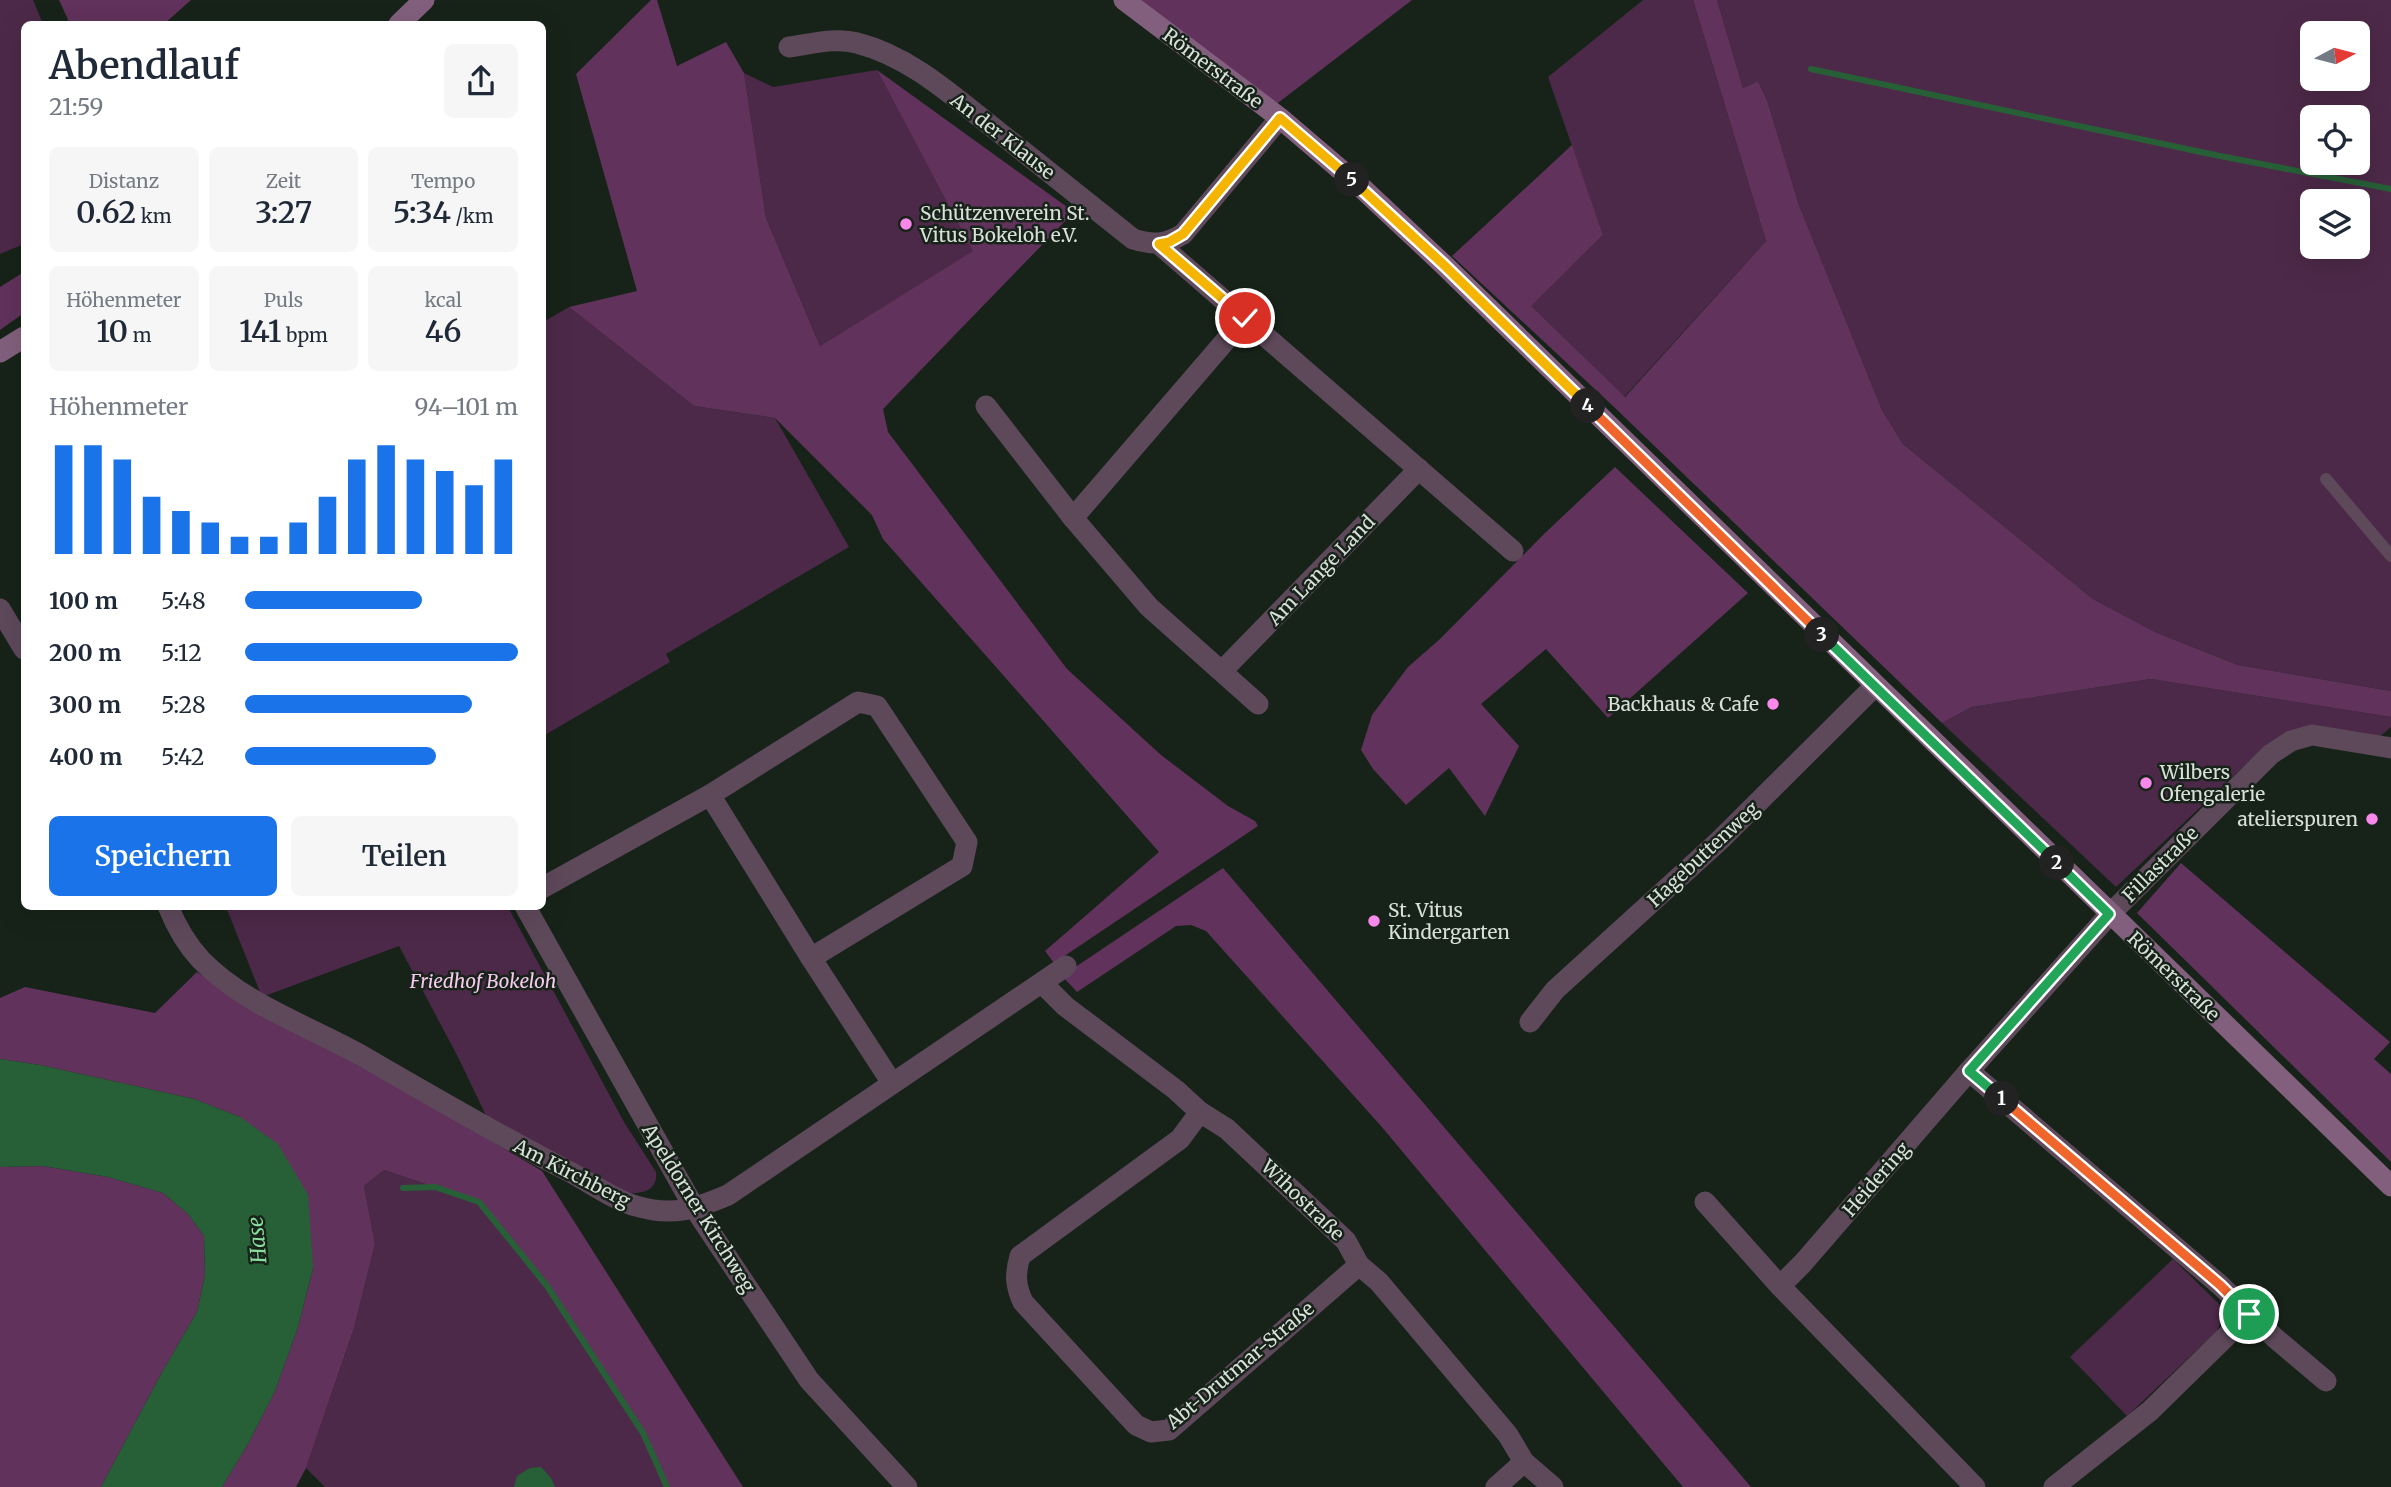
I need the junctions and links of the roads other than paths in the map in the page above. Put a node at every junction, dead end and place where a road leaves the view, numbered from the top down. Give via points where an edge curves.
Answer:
1 (424, 0) edge
2 (1124, 0) edge
3 (403, 21) edge
4 (789, 47) dead end
5 (1280, 118) junction
6 (1159, 244) junction
7 (1245, 318) junction
8 (21, 339) edge
9 (0, 352) edge
10 (986, 406) dead end
11 (1419, 469) junction
12 (2326, 480) dead end
13 (1073, 519) junction
14 (1513, 551) dead end
15 (2391, 556) edge
16 (0, 609) edge
17 (21, 644) edge
18 (1222, 671) junction
19 (1875, 686) junction
20 (1258, 704) dead end
21 (2391, 748) edge
22 (710, 795) junction
23 (546, 886) edge
24 (170, 910) edge
25 (527, 910) edge
26 (2109, 914) junction
27 (811, 958) junction
28 (1066, 966) dead end
29 (1042, 983) junction
30 (1530, 1022) dead end
31 (1969, 1071) junction
32 (892, 1083) junction
33 (1200, 1112) junction
34 (2391, 1186) edge
35 (1704, 1202) dead end
36 (695, 1209) junction
37 (1359, 1265) junction
38 (1780, 1286) junction
39 (2249, 1314) junction
40 (2326, 1381) dead end
41 (1524, 1462) junction
42 (907, 1487) edge
43 (1496, 1487) edge
44 (1553, 1487) edge
45 (1975, 1487) edge
46 (2054, 1487) edge

1 - 3 street
2 - 5 street, Römerstraße
4 - 6 street, An der Klause via 833,40 855,42 911,65 1133,239
5 - 6 street via 1183,234
5 - 19 street, Römerstraße via 1444,265
6 - 7 street
7 - 11 street
7 - 13 street
8 - 9 street
10 - 13 street
11 - 14 street
11 - 18 street, Am Lange Land
12 - 15 lane
13 - 18 street via 1149,607
16 - 17 street
18 - 20 street
19 - 26 street, Römerstraße
19 - 30 street, Hagebuttenweg via 1718,841 1555,990
21 - 26 street, Fillastraße via 2312,735 2291,741 2271,754
22 - 23 street
22 - 27 street
22 - 27 street via 858,702 877,706 967,842 962,866
24 - 36 street, Am Kirchberg via 176,927 201,960 259,1002 635,1206
25 - 36 street, Apeldorner Kirchweg
26 - 31 street, Heidering
26 - 34 street, Römerstraße
27 - 32 street
28 - 29 street, Am Kirchberg
29 - 32 street, Am Kirchberg
29 - 33 street, Wihostraße
31 - 38 street, Heidering
31 - 39 street
32 - 36 street, Am Kirchberg via 728,1195
33 - 37 street, Wihostraße via 1235,1136 1346,1241
33 - 37 street, Abt-Drutmar-Straße via 1180,1139 1020,1256 1016,1272 1023,1302 1136,1425 1151,1432 1169,1430
35 - 38 street
36 - 42 street, Apeldorner Kirchweg via 810,1380
37 - 41 street, Wihostraße via 1379,1282 1508,1435
38 - 45 street
39 - 40 street
39 - 46 street via 2150,1411
41 - 43 street
41 - 44 street, Wihostraße

